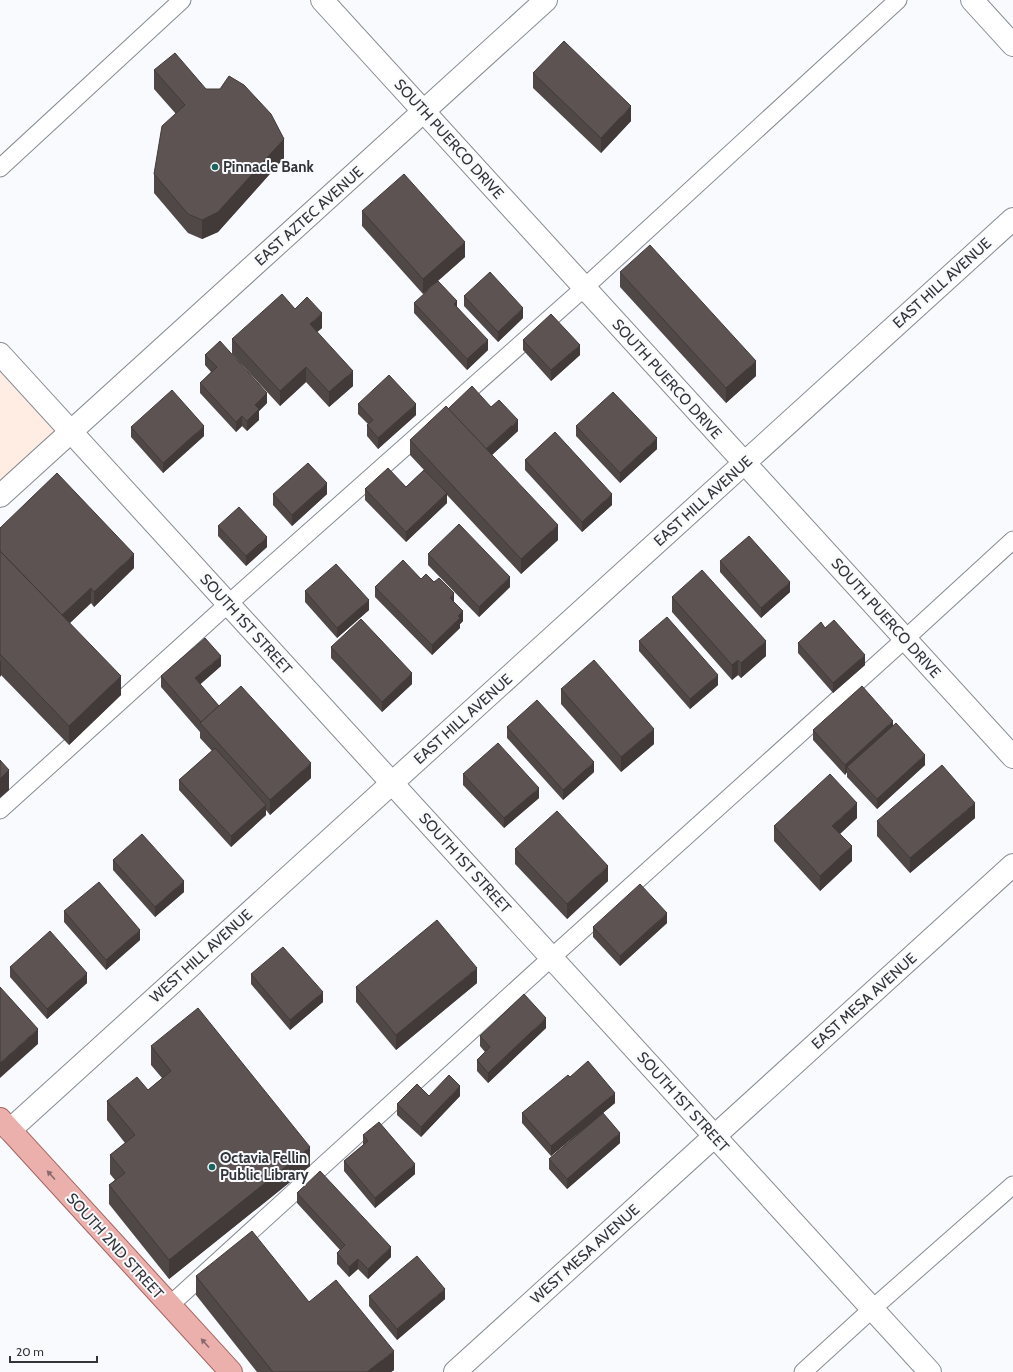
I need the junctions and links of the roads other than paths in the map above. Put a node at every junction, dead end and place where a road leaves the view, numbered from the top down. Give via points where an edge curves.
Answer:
1 (182, 0) edge
2 (322, 0) edge
3 (546, 0) edge
4 (898, 0) edge
5 (972, 0) edge
6 (1013, 45) edge
7 (423, 112) junction
8 (0, 168) edge
9 (1013, 219) edge
10 (584, 288) junction
11 (0, 354) edge
12 (71, 431) junction
13 (744, 463) junction
14 (0, 496) edge
15 (1013, 540) edge
16 (228, 604) junction
17 (905, 639) junction
18 (1013, 757) edge
19 (392, 783) junction
20 (0, 810) edge
21 (1013, 865) edge
22 (551, 958) junction
23 (5, 1124) edge
24 (714, 1136) junction
25 (1013, 1185) edge
26 (170, 1305) junction
27 (872, 1309) junction
28 (231, 1372) edge
29 (455, 1372) edge
30 (803, 1372) edge
31 (930, 1372) edge

1 - 8 lane
2 - 7 street, SOUTH PUERCO DRIVE
3 - 7 street, EAST AZTEC AVENUE
4 - 10 lane
5 - 6 street
7 - 10 street, SOUTH PUERCO DRIVE
7 - 12 street, EAST AZTEC AVENUE
9 - 13 street, EAST HILL AVENUE
10 - 13 street, SOUTH PUERCO DRIVE
10 - 16 lane
11 - 12 street, SOUTH 1ST STREET
12 - 14 street, EAST AZTEC AVENUE
12 - 16 street, SOUTH 1ST STREET
13 - 17 street, SOUTH PUERCO DRIVE
13 - 19 street, EAST HILL AVENUE
15 - 17 lane
16 - 19 street, SOUTH 1ST STREET
16 - 20 lane
17 - 18 street, SOUTH PUERCO DRIVE
17 - 22 lane
19 - 22 street, SOUTH 1ST STREET
19 - 23 street, WEST HILL AVENUE
21 - 24 street, EAST MESA AVENUE
22 - 24 street, SOUTH 1ST STREET
22 - 26 lane
26 -> 23 main road, SOUTH 2ND STREET
24 - 27 street, SOUTH 1ST STREET
24 - 29 street, WEST MESA AVENUE
25 - 27 lane
28 -> 26 main road, SOUTH 2ND STREET
27 - 30 lane
27 - 31 street, SOUTH 1ST STREET

